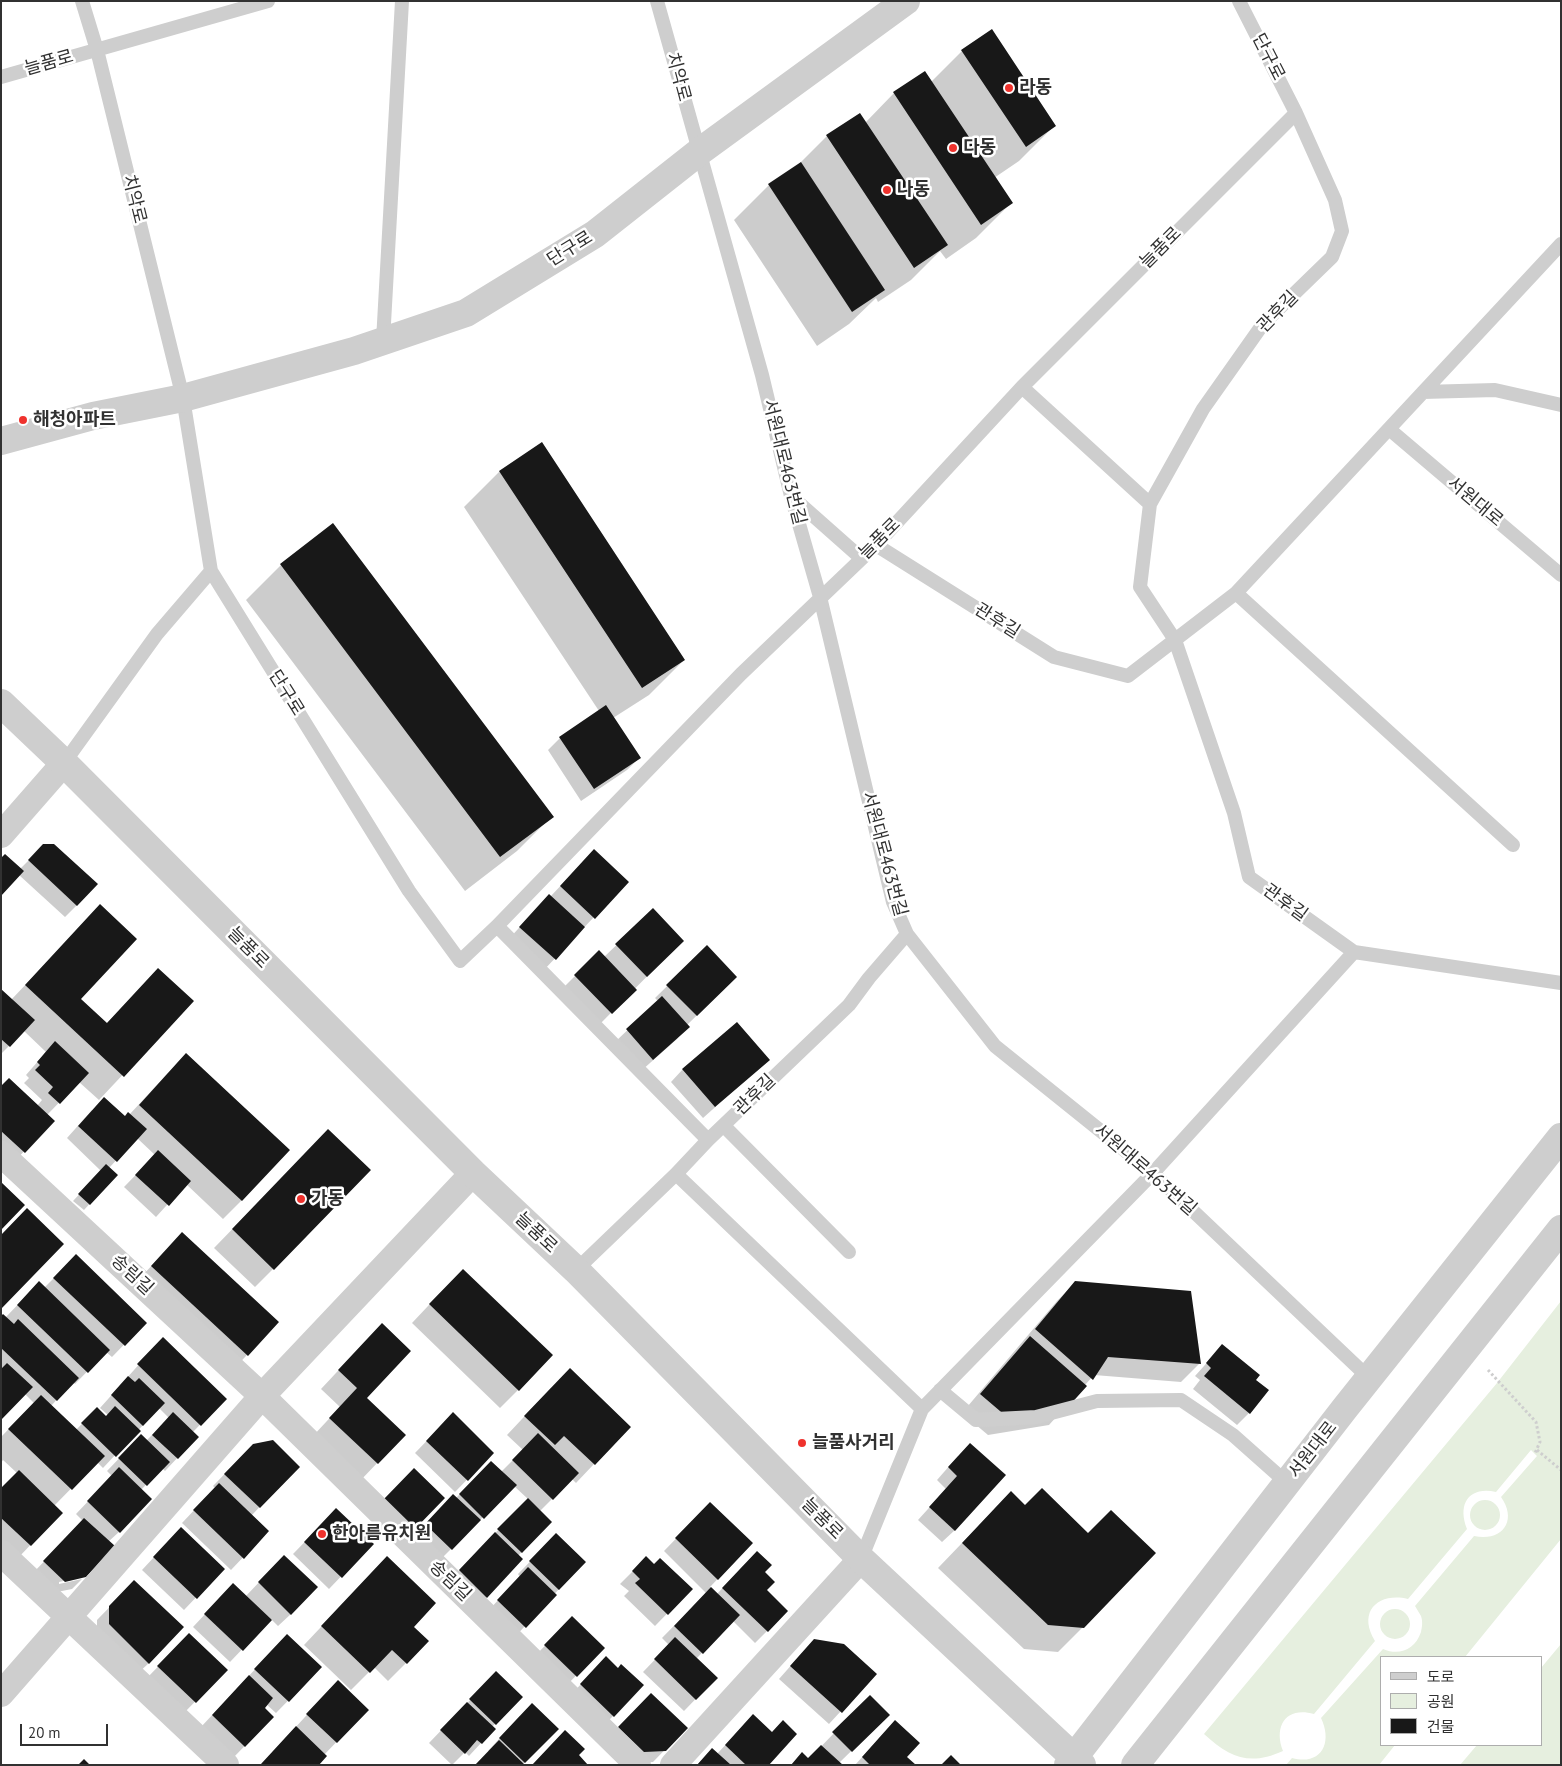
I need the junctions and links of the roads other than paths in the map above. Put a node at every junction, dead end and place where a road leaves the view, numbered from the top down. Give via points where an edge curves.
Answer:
1 (82, 1) edge
2 (268, 1) edge
3 (402, 1) edge
4 (658, 1) edge
5 (906, 1) edge
6 (1239, 1) edge
7 (98, 50) junction
8 (1, 76) edge
9 (1296, 113) junction
10 (699, 152) junction
11 (1561, 244) edge
12 (383, 341) junction
13 (1022, 387) junction
14 (1423, 392) junction
15 (183, 398) junction
16 (1561, 404) edge
17 (1389, 429) junction
18 (1, 441) edge
19 (791, 496) junction
20 (1150, 504) junction
21 (876, 544) junction
22 (861, 558) junction
23 (211, 571) junction
24 (1561, 575) edge
25 (1236, 593) junction
26 (820, 597) junction
27 (1175, 640) junction
28 (1, 703) edge
29 (64, 763) junction
30 (1, 835) edge
31 (1513, 845) dead end
32 (497, 926) junction
33 (907, 934) junction
34 (1354, 952) junction
35 (460, 961) joint
36 (1561, 983) edge
37 (724, 1126) junction
38 (1561, 1137) edge
39 (708, 1140) junction
40 (1, 1154) edge
41 (473, 1173) junction
42 (1153, 1173) junction
43 (676, 1174) junction
44 (1561, 1229) edge
45 (849, 1252) dead end
46 (576, 1270) junction
47 (1369, 1378) junction
48 (940, 1390) junction
49 (262, 1396) junction
50 (922, 1409) junction
51 (1287, 1483) junction
52 (1, 1553) edge
53 (861, 1559) junction
54 (70, 1616) junction
55 (1, 1694) edge
56 (1075, 1762) edge
57 (226, 1765) edge
58 (638, 1765) edge
59 (673, 1765) edge
60 (1135, 1765) edge

1 - 7 lane, 치악로
2 - 7 lane, 늘품로
3 - 12 lane
4 - 10 lane, 치악로
5 - 10 street, 단구로
6 - 9 lane, 단구로
7 - 8 lane, 늘품로
7 - 15 lane, 치악로
9 - 13 lane, 늘품로
9 - 20 lane, 관후길 via 1335,200 1342,231 1336,249 1332,257 1264,324 1203,410
10 - 12 street, 단구로 via 595,234 466,313
10 - 19 lane, 서원대로463번길 via 762,375
11 - 14 lane, 관후길
12 - 15 street, 단구로
13 - 20 lane
13 - 21 lane, 늘품로
14 - 16 lane via 1495,390
14 - 17 lane, 관후길
15 - 18 street, 단구로 via 93,416
15 - 23 lane, 단구로
17 - 24 lane, 서원대로
17 - 25 lane, 관후길
19 - 22 lane
19 - 26 lane, 서원대로463번길
20 - 27 lane, 관후길 via 1140,587
21 - 22 lane, 늘품로
21 - 27 lane, 관후길 via 1054,657 1128,676
22 - 26 lane, 늘품로
23 - 29 lane via 157,634
23 - 35 lane, 단구로 via 409,892
25 - 27 lane, 관후길
25 - 31 lane
26 - 32 lane, 늘품로 via 740,674
26 - 33 lane, 서원대로463번길 via 893,902
27 - 34 lane, 관후길 via 1234,813 1249,877
28 - 29 street, 늘품로
29 - 30 street
29 - 41 street, 늘품로
32 - 35 lane, 늘품로
32 - 39 lane
33 - 37 lane, 관후길 via 849,1005
33 - 42 lane, 서원대로463번길 via 994,1046
34 - 36 lane, 관후길
34 - 42 lane
37 - 39 lane
37 - 45 lane, 관후길
38 - 47 street, 서원대로
39 - 43 lane
40 - 49 street, 송림길
41 - 46 street, 늘품로
41 - 49 street
42 - 47 lane, 서원대로463번길
42 - 48 lane
43 - 46 lane
43 - 50 lane
44 - 60 street
46 - 53 street, 늘품로
47 - 51 street, 서원대로
48 - 50 lane
48 - 51 lane via 976,1420 1036,1417 1097,1401 1181,1400 1233,1434
49 - 54 street
49 - 58 street, 송림길
50 - 53 lane
51 - 56 street, 서원대로
52 - 54 street
53 - 56 street, 늘품로
53 - 59 street
54 - 55 street
54 - 57 street

